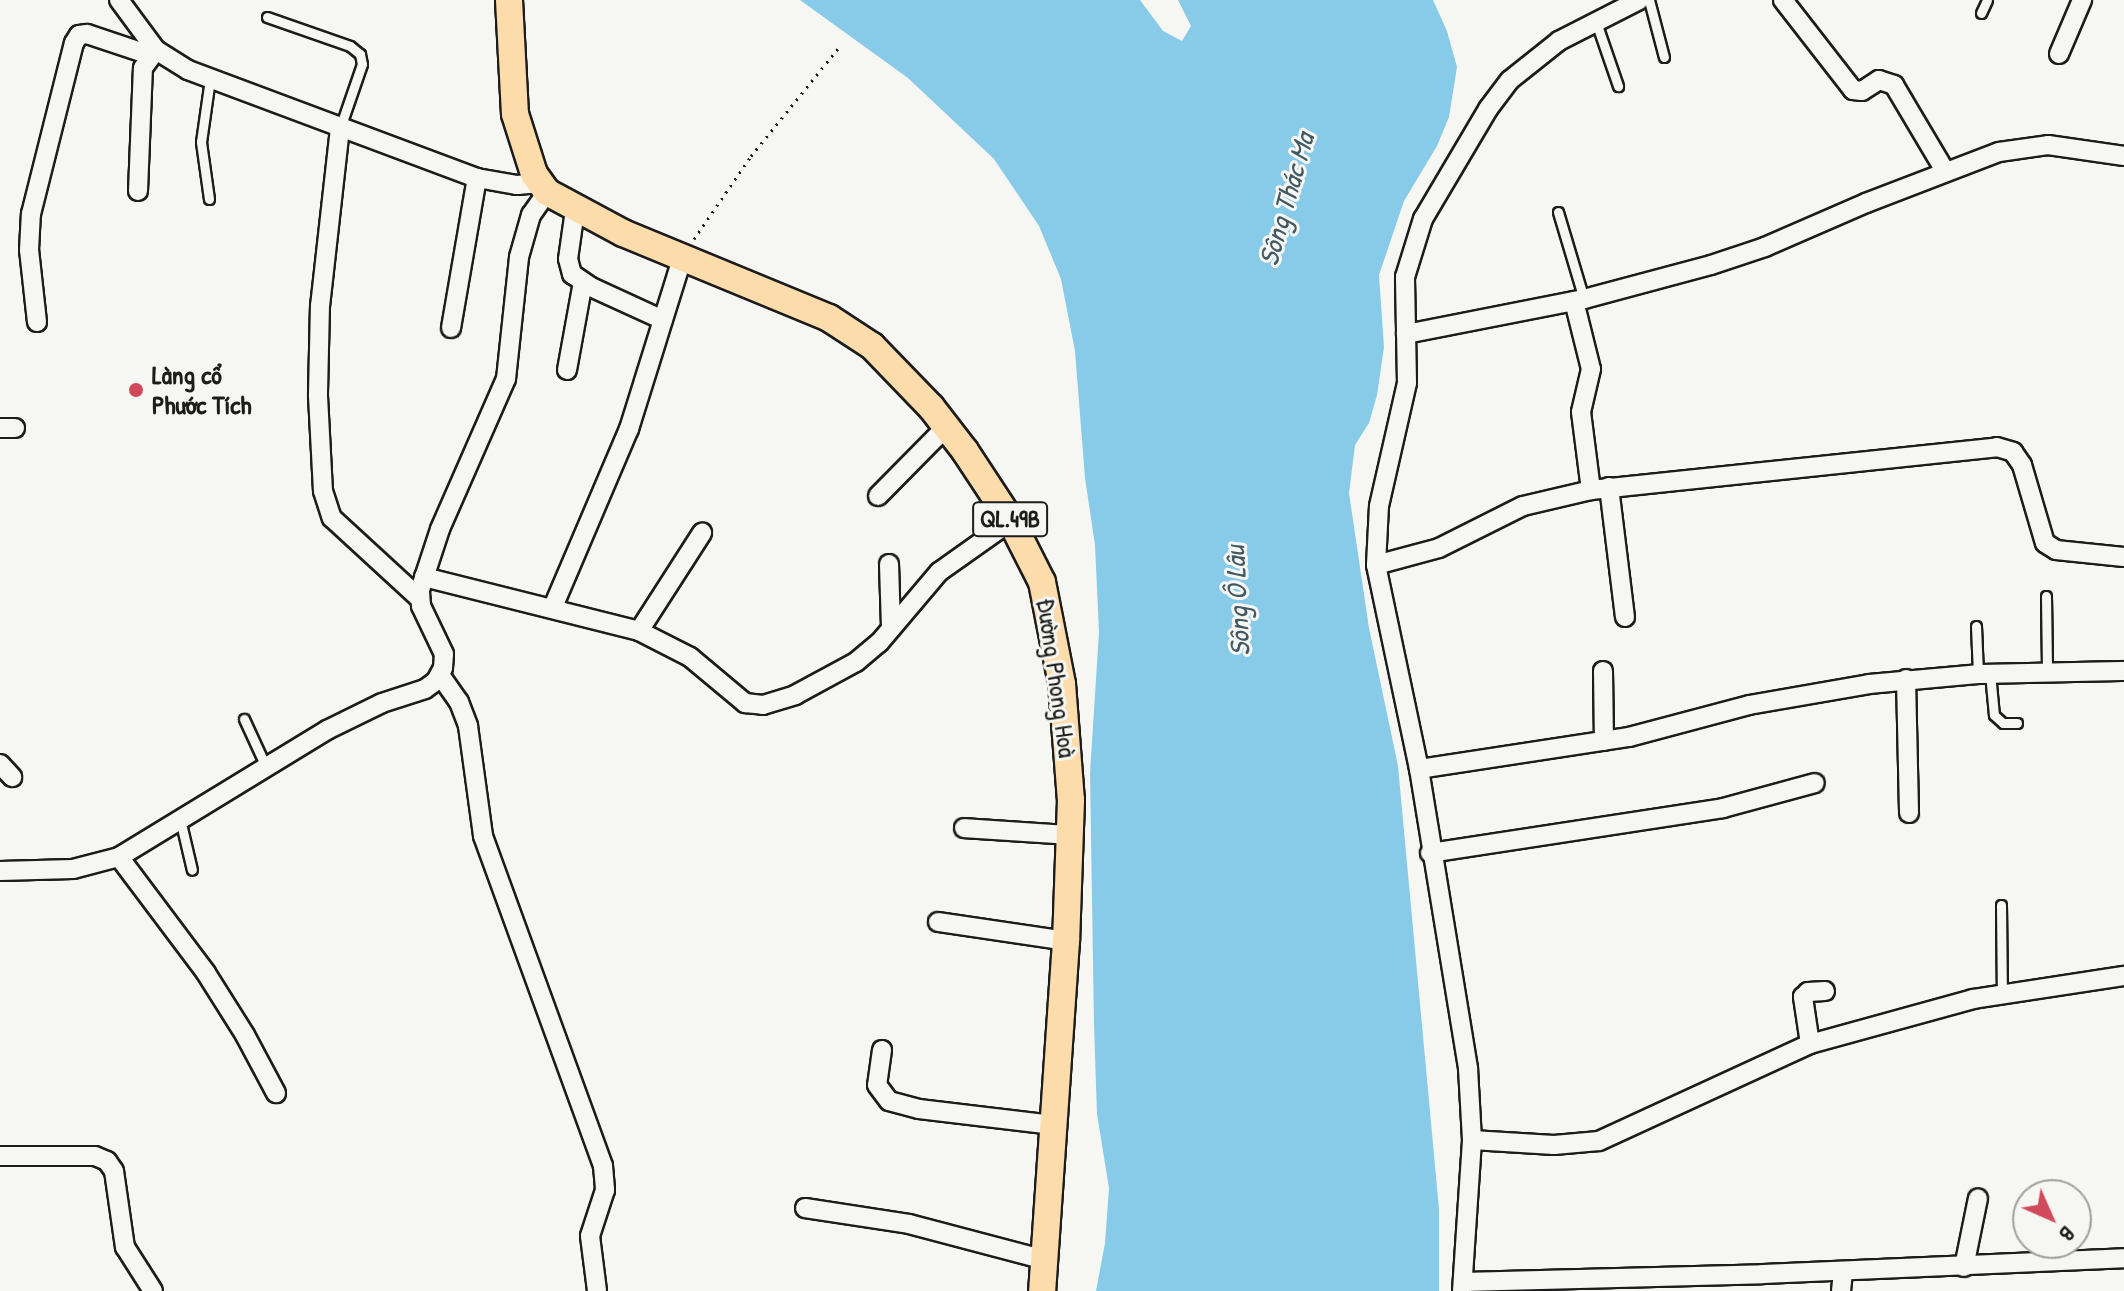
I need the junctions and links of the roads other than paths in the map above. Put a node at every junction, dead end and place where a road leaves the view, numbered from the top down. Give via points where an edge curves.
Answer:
1 (119, 0) edge
2 (509, 0) edge
3 (1639, 0) edge
4 (1649, 0) edge
5 (1783, 0) edge
6 (1987, 0) edge
7 (2082, 0) edge
8 (1981, 13) dead end
9 (267, 17) dead end
10 (1596, 22) junction
11 (153, 53) junction
12 (2059, 54) dead end
13 (1664, 57) dead end
14 (210, 79) junction
15 (1618, 86) dead end
16 (340, 128) junction
17 (2124, 156) edge
18 (1945, 171) junction
19 (477, 178) junction
20 (544, 188) junction
21 (138, 191) dead end
22 (209, 199) dead end
23 (575, 210) junction
24 (1558, 212) dead end
25 (682, 259) junction
26 (583, 282) junction
27 (1579, 300) junction
28 (663, 320) junction
29 (37, 322) dead end
30 (451, 328) dead end
31 (1406, 334) junction
32 (567, 370) dead end
33 (947, 426) junction
34 (1600, 489) junction
35 (878, 496) dead end
36 (1011, 521) junction
37 (702, 533) dead end
38 (2124, 557) edge
39 (889, 564) dead end
40 (1376, 565) junction
41 (424, 577) junction
42 (2046, 596) dead end
43 (419, 598) junction
44 (553, 607) junction
45 (1625, 617) dead end
46 (1976, 626) dead end
47 (891, 628) junction
48 (639, 631) junction
49 (1603, 671) dead end
50 (2047, 671) junction
51 (2124, 671) edge
52 (1984, 673) junction
53 (440, 675) junction
54 (1906, 679) junction
55 (244, 719) dead end
56 (2017, 723) dead end
57 (1604, 741) junction
58 (267, 769) junction
59 (1419, 769) junction
60 (1815, 783) dead end
61 (1909, 813) dead end
62 (180, 819) junction
63 (964, 828) dead end
64 (1070, 835) junction
65 (1430, 853) junction
66 (119, 857) junction
67 (192, 870) dead end
68 (0, 871) edge
69 (2001, 905) dead end
70 (938, 922) dead end
71 (1066, 941) junction
72 (2124, 976) edge
73 (1825, 991) dead end
74 (2002, 994) junction
75 (1810, 1044) junction
76 (882, 1050) dead end
77 (276, 1093) dead end
78 (1053, 1125) junction
79 (1472, 1140) junction
80 (0, 1156) edge
81 (1978, 1198) dead end
82 (805, 1208) dead end
83 (2124, 1258) edge
84 (1045, 1260) junction
85 (1964, 1267) junction
86 (1843, 1271) junction
87 (1763, 1283) edge
88 (1670, 1284) edge
89 (1560, 1286) edge
90 (1462, 1287) edge
91 (153, 1291) edge
92 (597, 1291) edge
93 (1042, 1291) edge
94 (1841, 1291) edge

1 - 11 street
2 - 20 main road via 515,114 523,148
3 - 10 street
4 - 13 lane
5 - 18 street via 1853,90 1862,91 1879,80 1894,85
6 - 8 lane
7 - 12 street
9 - 16 lane via 360,54 362,64
10 - 15 lane
10 - 31 street via 1526,65 1488,109 1413,244 1405,277
11 - 14 street
11 - 21 street via 142,75
11 - 29 street via 87,34 76,38 31,214
14 - 16 street
14 - 22 lane via 201,142
16 - 19 street
16 - 43 street via 320,305 323,491 332,518
17 - 18 street via 2074,147 2024,147
18 - 27 street via 1765,247
19 - 20 street
19 - 30 street
20 - 23 main road, Đường Phong Hoà / QL.49B
20 - 41 street via 519,257 506,379
23 - 25 main road, Đường Phong Hoà / QL.49B
23 - 26 street via 568,266
24 - 27 lane
25 - 28 street
25 - 33 main road, Đường Phong Hoà / QL.49B via 811,310 858,335
26 - 28 street
26 - 32 street
27 - 31 street
27 - 34 street via 1591,369 1581,412
28 - 44 street via 629,429
31 - 40 street via 1404,407 1379,506
33 - 35 street
33 - 36 main road, Đường Phong Hoà / QL.49B
34 - 38 street via 1997,447 2013,452 2022,465 2045,543 2056,550
34 - 40 street via 1523,506 1439,548
34 - 45 street
36 - 47 street via 939,572
36 - 64 main road, Đường Phong Hoà / QL.49B via 1042,582 1052,620 1067,726
37 - 48 street
39 - 47 street
40 - 59 street
41 - 43 street
41 - 44 street
42 - 50 lane
43 - 53 street via 444,654
44 - 48 street
46 - 52 lane
47 - 48 street via 843,670 795,695 757,706 740,700 679,649
49 - 57 street
50 - 51 street
50 - 52 street
52 - 54 street
52 - 56 lane via 1994,715 1999,721
53 - 58 street via 425,689 353,716
53 - 92 street via 468,726 483,836 603,1166 605,1190 590,1236
54 - 57 street via 1784,698
54 - 61 street
55 - 58 lane
57 - 59 street
58 - 62 street
59 - 65 street
60 - 65 street via 1723,808
62 - 66 street
62 - 67 lane
63 - 64 street
64 - 71 main road, Đường Phong Hoà / QL.49B
65 - 79 street via 1463,1038
66 - 68 street via 73,869
66 - 77 street via 206,973
69 - 74 lane
70 - 71 street
71 - 78 main road, Đường Phong Hoà / QL.49B
72 - 74 street
73 - 75 street via 1803,997
74 - 75 street
75 - 79 street via 1599,1141 1554,1145
76 - 78 street via 877,1085 889,1101
78 - 84 main road, Đường Phong Hoà / QL.49B
79 - 90 street
80 - 91 street via 95,1156 107,1161 114,1171 125,1247
81 - 85 street
82 - 84 street via 909,1224
83 - 85 street
84 - 93 main road, Đường Phong Hoà / QL.49B
85 - 86 street
86 - 87 street
86 - 94 street
87 - 88 street
88 - 89 street
89 - 90 street

